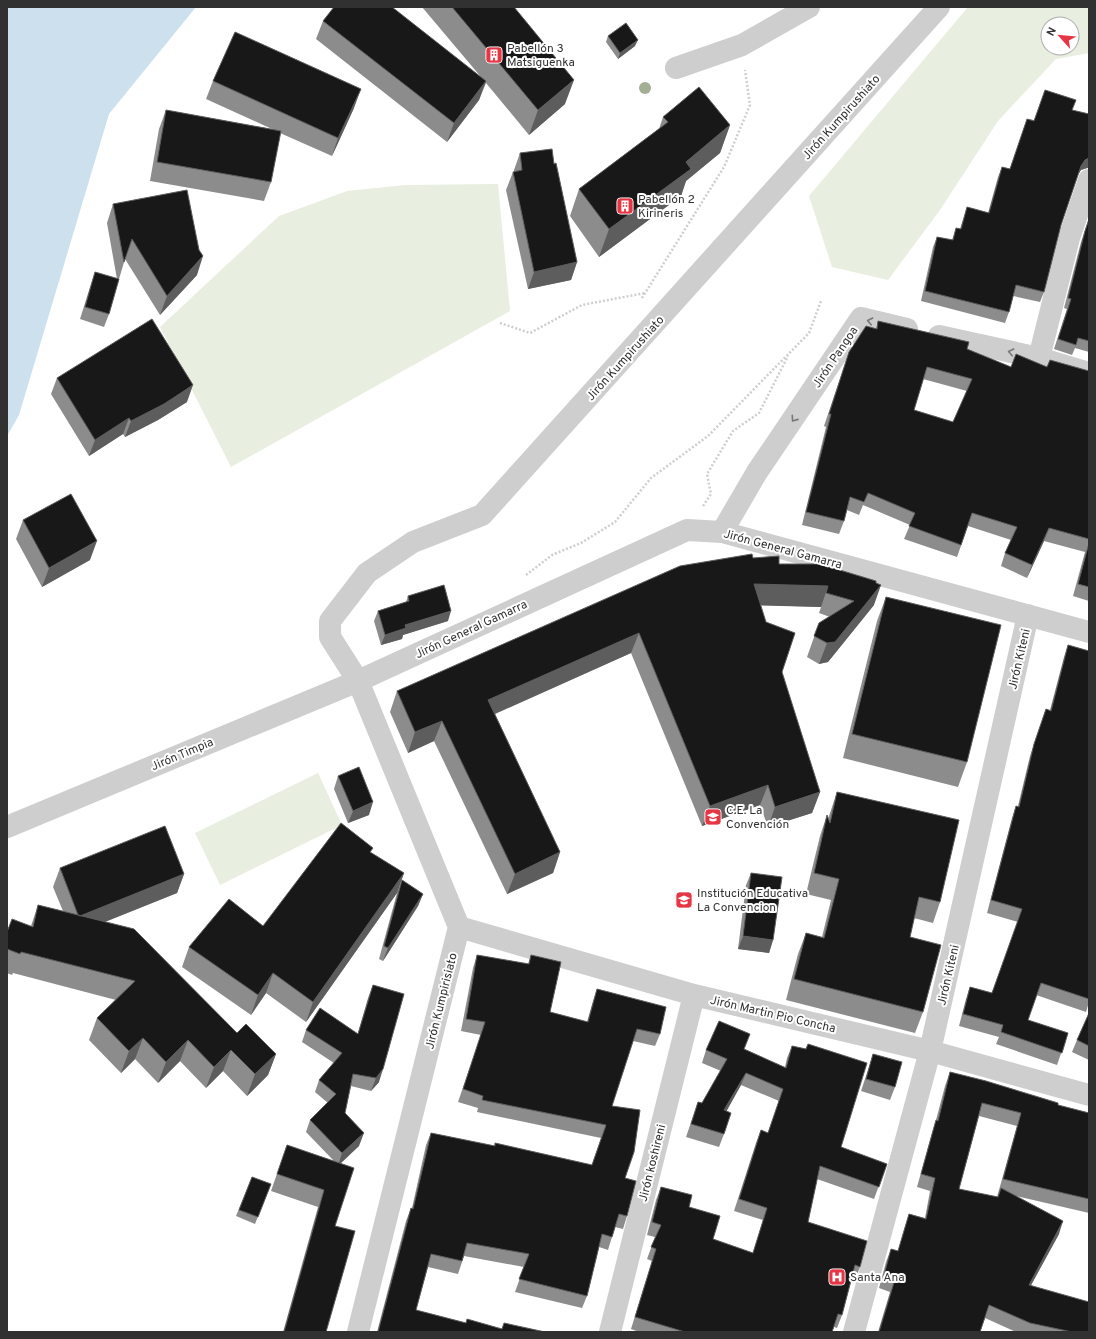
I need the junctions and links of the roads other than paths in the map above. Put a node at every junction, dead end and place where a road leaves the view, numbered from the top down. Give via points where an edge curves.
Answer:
1 (809, 7) edge
2 (939, 7) edge
3 (676, 68) dead end
4 (1089, 180) edge
5 (1039, 358) junction
6 (1089, 373) edge
7 (722, 532) junction
8 (1028, 614) junction
9 (1089, 632) edge
10 (358, 681) junction
11 (7, 827) edge
12 (459, 927) junction
13 (694, 995) junction
14 (930, 1051) junction
15 (1089, 1095) edge
16 (358, 1332) edge
17 (610, 1332) edge
18 (854, 1332) edge

1 - 3 street via 742,45
2 - 10 street, Jirón Kumpirushiato via 482,515 413,542 367,573 330,621 330,637
4 - 5 street via 1069,238
5 - 6 street, Jirón Pangoa
5 -> 7 street, Jirón Pangoa via 861,318 757,472
7 - 8 street, Jirón General Gamarra
7 - 10 street, Jirón General Gamarra via 687,530
8 - 9 street, Jirón General Gamarra
8 - 14 street, Jirón Kiteni
10 - 11 street, Jirón Timpia
10 - 12 street
12 - 13 street, Jirón Martin Pio Concha
12 - 16 street, Jirón Kumpirisiato
13 - 14 street, Jirón Martin Pio Concha
13 - 17 street, Jirón koshireni
14 - 15 street, Jirón Martin Pio Concha
14 - 18 street, Jirón Kiteni

